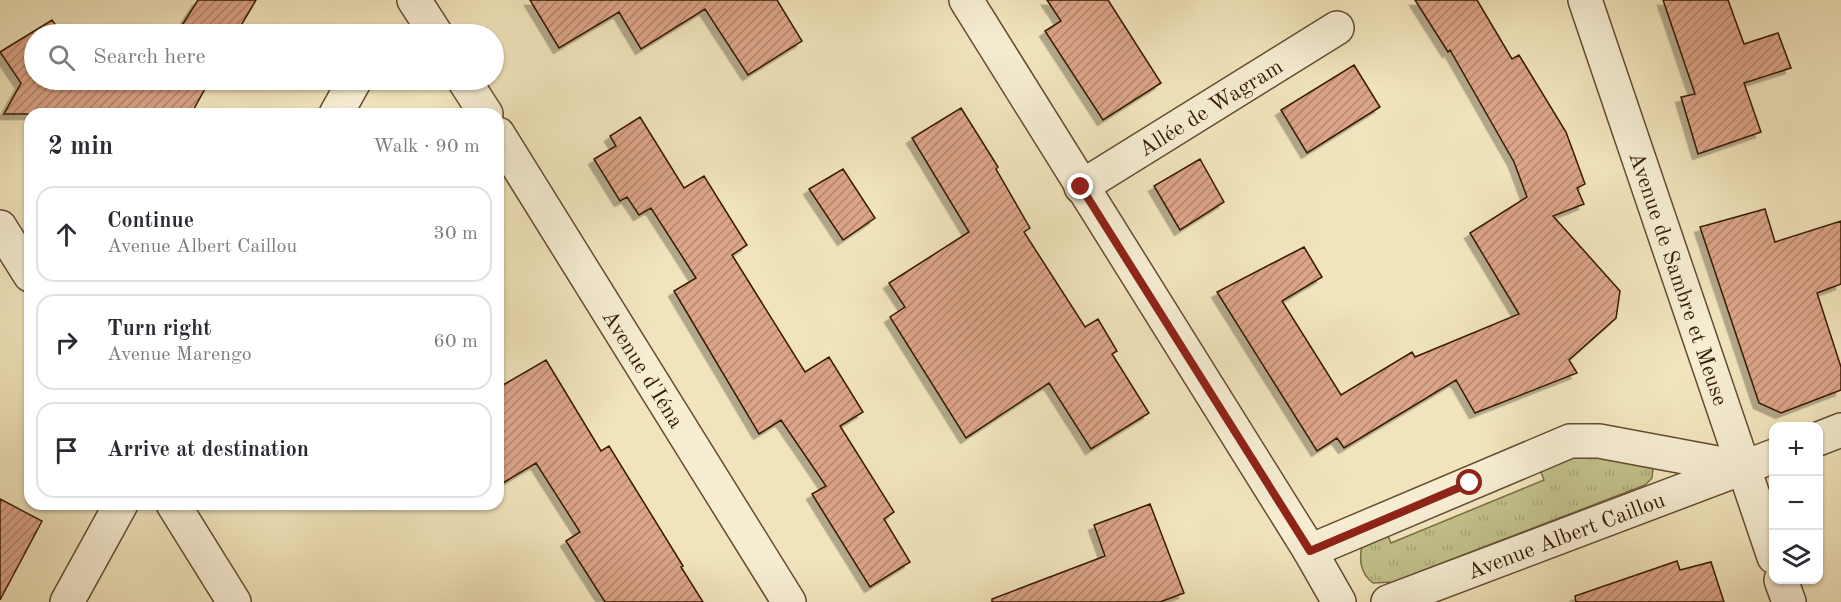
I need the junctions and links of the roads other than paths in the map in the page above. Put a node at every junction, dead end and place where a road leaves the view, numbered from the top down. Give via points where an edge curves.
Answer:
1 (966, 0) edge
2 (1585, 0) edge
3 (1337, 28) dead end
4 (349, 90) edge
5 (470, 90) edge
6 (339, 108) edge
7 (482, 108) edge
8 (504, 144) edge
9 (1081, 187) junction
10 (0, 227) edge
11 (24, 265) edge
12 (1841, 430) edge
13 (1823, 437) edge
14 (1759, 462) edge
15 (118, 510) edge
16 (177, 510) edge
17 (1769, 530) edge
18 (1310, 551) junction
19 (1783, 584) edge
20 (67, 602) edge
21 (234, 602) edge
22 (789, 602) edge
23 (1339, 602) edge
24 (1388, 602) edge
25 (1789, 602) edge

1 - 9 street
2 - 14 street, Avenue de Sambre et Meuse
3 - 9 street, Allée de Wagram
4 - 6 street
5 - 7 street
8 - 22 street, Avenue d'Iéna
9 - 18 street
10 - 11 street
12 - 13 street
14 - 17 street, Avenue de Sambre et Meuse
14 - 18 street, Avenue Albert Caillou via 1599,441 1570,441
14 - 24 street, Avenue Albert Caillou
15 - 20 street
16 - 21 street
18 - 23 street
19 - 25 street

